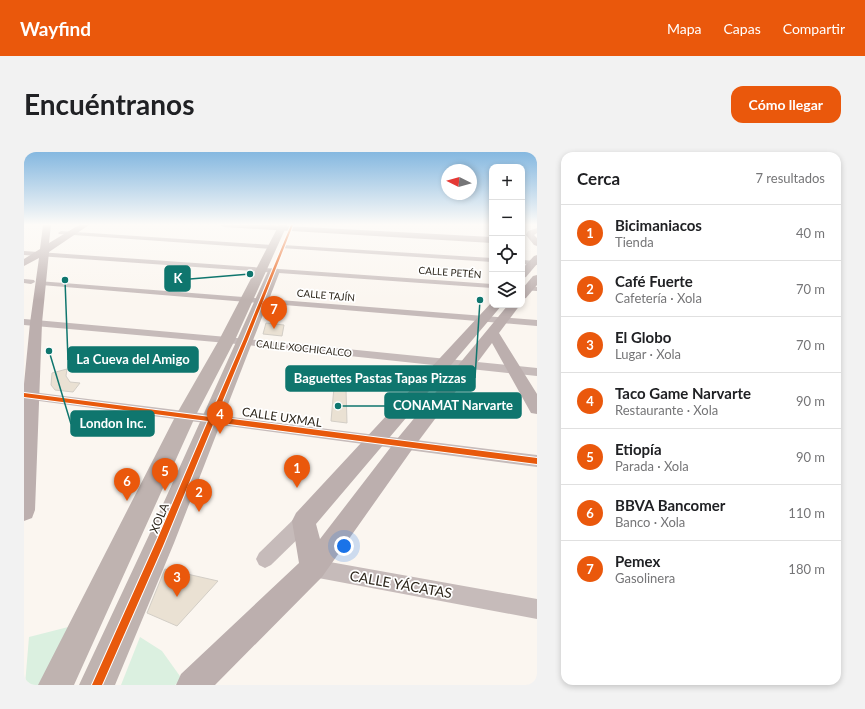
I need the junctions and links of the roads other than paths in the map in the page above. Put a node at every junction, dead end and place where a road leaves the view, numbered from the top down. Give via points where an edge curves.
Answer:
1 (271, 250) edge
2 (283, 250) edge
3 (330, 250) edge
4 (35, 252) edge
5 (489, 260) edge
6 (536, 261) edge
7 (525, 262) edge
8 (24, 263) edge
9 (261, 269) junction
10 (274, 270) junction
11 (525, 272) edge
12 (537, 278) edge
13 (32, 282) edge
14 (489, 286) edge
15 (525, 290) edge
16 (247, 299) junction
17 (262, 300) junction
18 (489, 305) edge
19 (508, 308) edge
20 (509, 308) edge
21 (511, 308) edge
22 (515, 308) edge
23 (537, 323) edge
24 (27, 324) edge
25 (227, 340) junction
26 (245, 342) junction
27 (445, 362) junction
28 (468, 365) junction
29 (514, 370) junction
30 (537, 372) edge
31 (28, 395) edge
32 (537, 408) edge
33 (199, 417) junction
34 (376, 441) junction
35 (404, 445) junction
36 (537, 461) edge
37 (24, 510) edge
38 (304, 521) junction
39 (265, 559) dead end
40 (312, 568) junction
41 (537, 609) edge
42 (56, 685) edge
43 (97, 685) edge
44 (192, 685) edge

1 - 9 main road, XOLA
2 - 10 main road, XOLA
3 - 5 street
4 - 8 main road
4 - 9 street, CALLE PETÉN
4 - 13 main road
6 - 7 street
6 - 11 main road
9 - 10 street, CALLE PETÉN
9 - 16 main road, XOLA
10 - 14 street, CALLE PETÉN
10 - 17 main road, XOLA
12 - 15 main road
13 - 16 street, CALLE TAJÍN
13 - 24 main road
16 - 17 street, CALLE TAJÍN
16 - 25 main road, XOLA
17 - 18 street, CALLE TAJÍN
17 - 26 main road, XOLA
19 - 27 main road
20 - 28 main road
21 - 29 main road
22 - 23 street, CALLE TAJÍN
24 - 25 street, CALLE XOCHICALCO
24 - 31 main road
25 - 26 street, CALLE XOCHICALCO
25 - 33 main road, XOLA
26 - 27 street, CALLE XOCHICALCO
26 - 33 main road, XOLA
27 - 28 street, CALLE XOCHICALCO
27 - 34 main road
28 - 29 street, CALLE XOCHICALCO
28 - 35 main road
29 - 30 street, CALLE XOCHICALCO
29 - 32 main road
31 - 33 street, CALLE UXMAL
31 - 37 main road
33 - 34 street, CALLE UXMAL
33 - 42 main road, XOLA
33 - 43 main road, XOLA via 160,543
34 - 35 street, CALLE UXMAL
34 - 38 main road
35 - 36 street, CALLE UXMAL
35 - 40 main road
38 - 39 street
38 - 40 main road
40 - 41 street, CALLE YÁCATAS
40 - 44 main road

